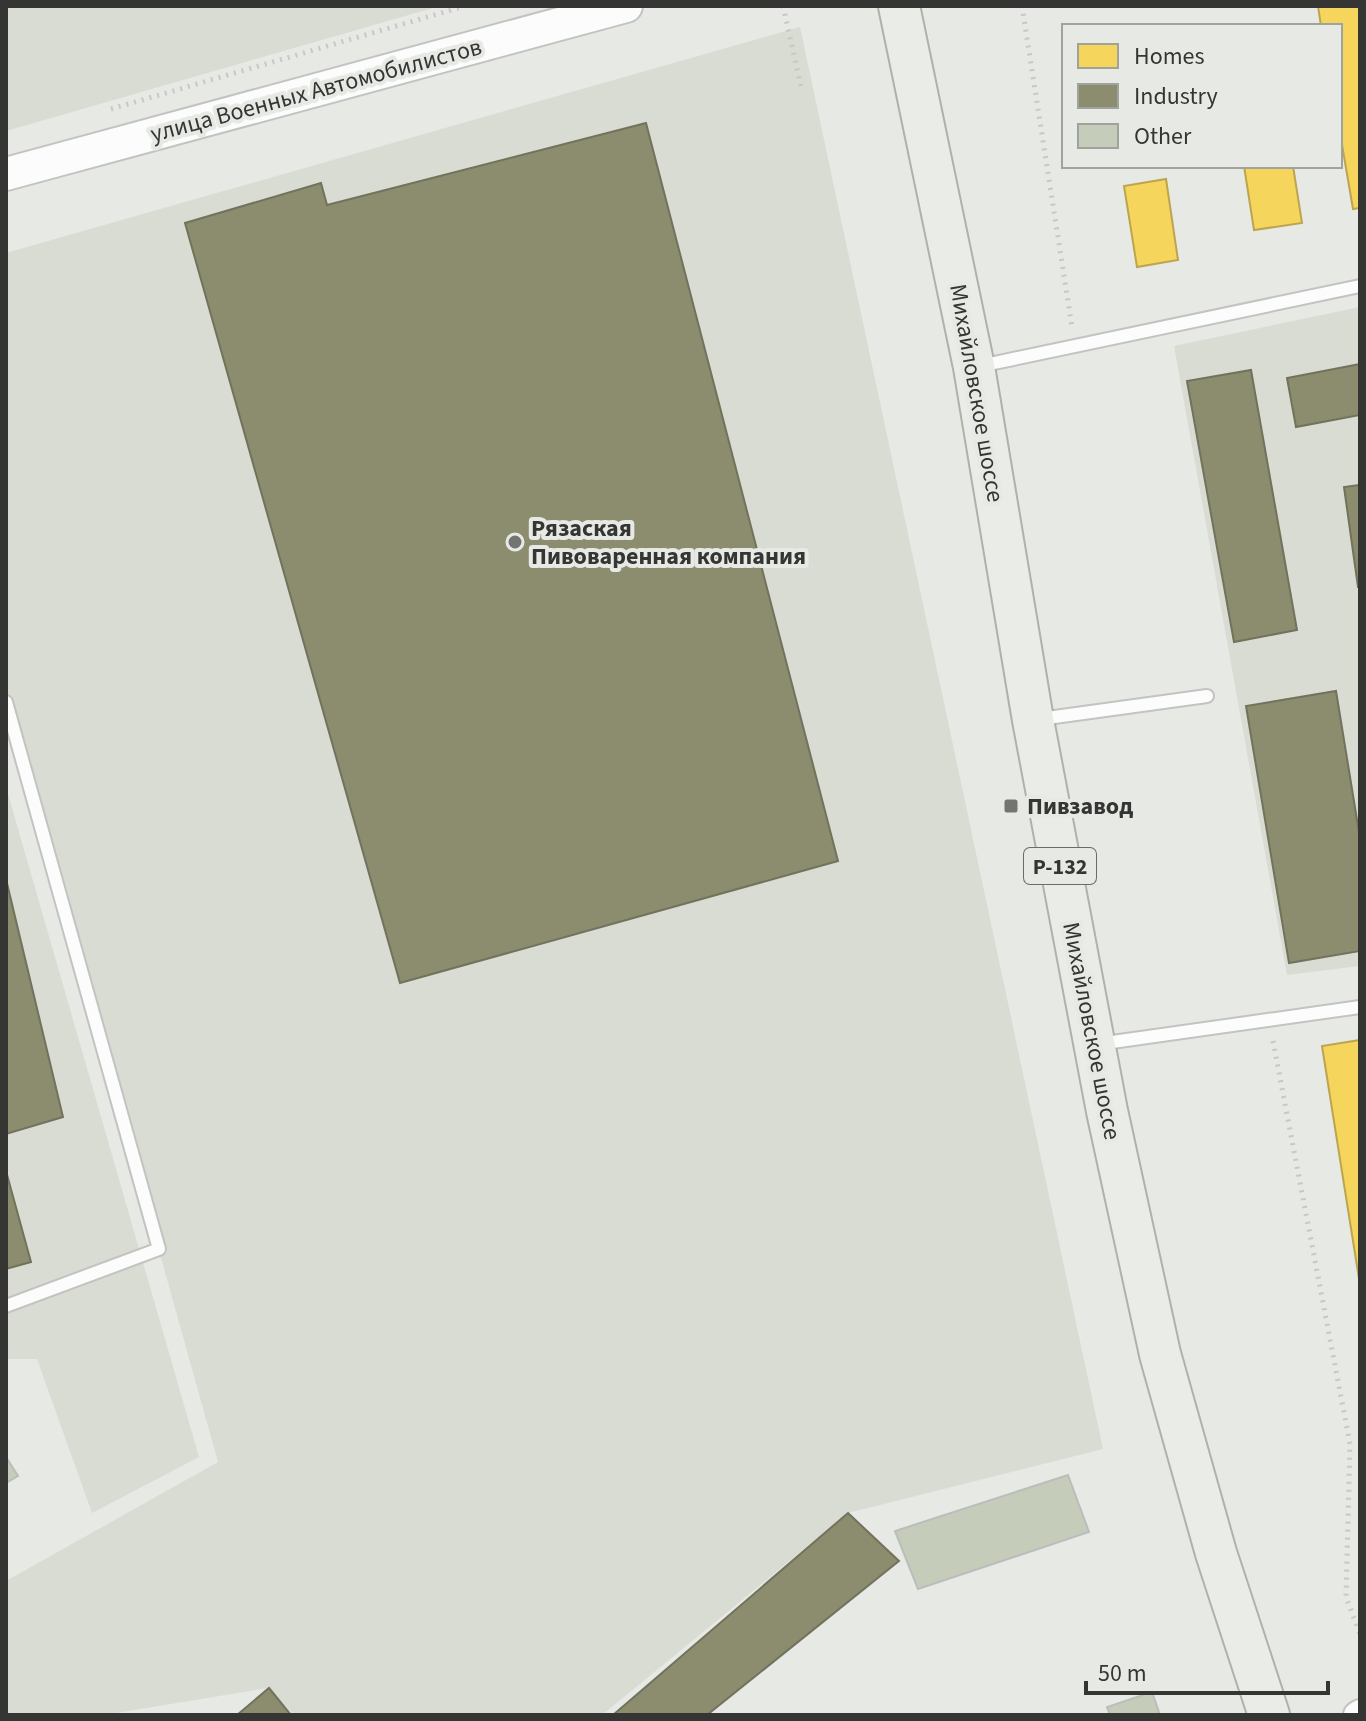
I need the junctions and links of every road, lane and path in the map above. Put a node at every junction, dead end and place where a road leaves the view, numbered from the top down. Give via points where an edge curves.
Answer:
1 (465, 6) edge
2 (626, 6) edge
3 (783, 6) edge
4 (899, 6) edge
5 (1022, 6) edge
6 (802, 91) dead end
7 (98, 113) dead end
8 (6, 174) edge
9 (1360, 286) edge
10 (1076, 348) junction
11 (974, 367) junction
12 (1207, 696) dead end
13 (6, 702) edge
14 (1033, 720) junction
15 (1360, 1007) edge
16 (1269, 1020) junction
17 (1093, 1045) junction
18 (6, 1306) edge
19 (1360, 1634) edge
20 (1269, 1715) edge

1 - 7 path
2 - 8 street, улица Военных Автомобилистов
3 - 6 path
4 - 11 main road, Михайловское шоссе / Р-132
5 - 10 path
9 - 10 lane
10 - 11 lane
11 - 14 main road, Михайловское шоссе / Р-132
12 - 14 lane
13 - 18 lane via 159,1249
14 - 17 main road, Михайловское шоссе / Р-132
15 - 16 lane
16 - 17 lane
16 - 19 path via 1350,1444 1346,1597
17 - 20 main road, Михайловское шоссе / Р-132 via 1160,1354

